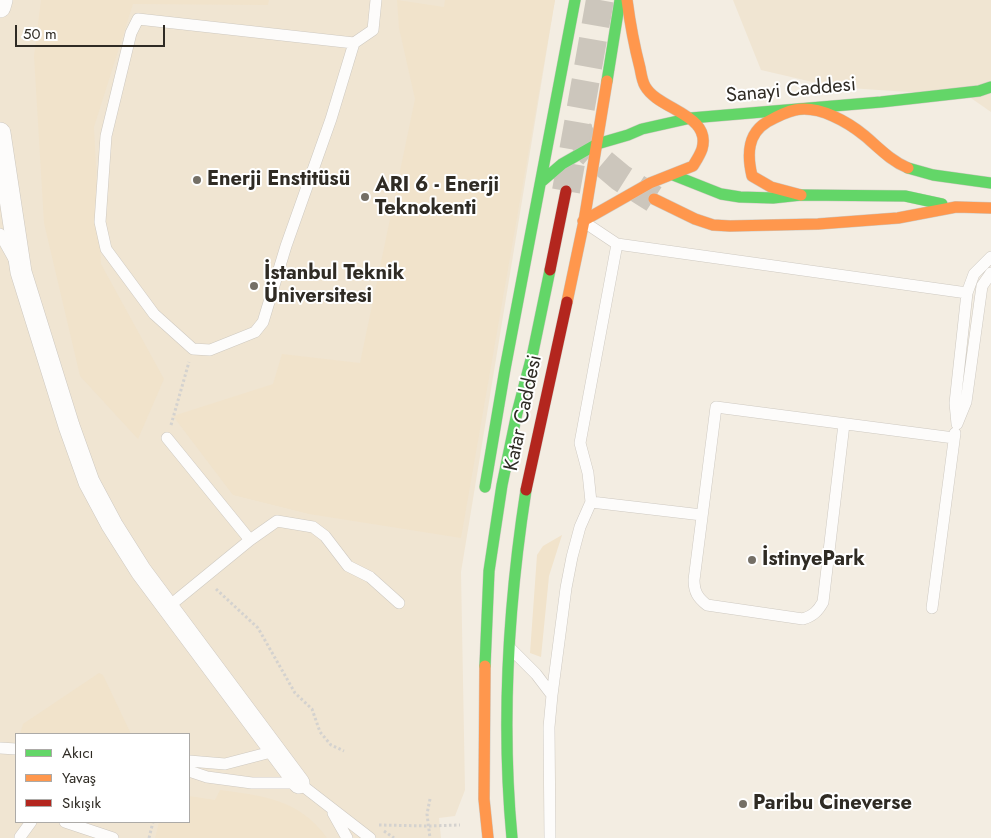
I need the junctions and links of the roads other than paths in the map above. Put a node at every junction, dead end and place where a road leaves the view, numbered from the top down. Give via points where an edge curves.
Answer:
1 (2, 0) edge
2 (376, 0) edge
3 (575, 0) edge
4 (620, 0) edge
5 (627, 0) edge
6 (607, 5) dead end
7 (0, 7) edge
8 (354, 43) junction
9 (609, 72) junction
10 (991, 87) edge
11 (802, 108) junction
12 (691, 118) junction
13 (0, 133) edge
14 (0, 137) edge
15 (597, 144) junction
16 (673, 175) junction
17 (541, 182) junction
18 (991, 183) edge
19 (566, 191) tunnel mouth
20 (801, 195) junction
21 (654, 198) tunnel mouth
22 (956, 208) junction
23 (991, 208) edge
24 (583, 221) junction
25 (0, 234) edge
26 (617, 244) junction
27 (991, 257) edge
28 (21, 272) junction
29 (991, 273) edge
30 (967, 293) junction
31 (844, 424) junction
32 (956, 424) junction
33 (167, 438) road end
34 (954, 438) junction
35 (483, 499) dead end
36 (591, 502) junction
37 (702, 515) junction
38 (250, 540) junction
39 (478, 564) dead end
40 (399, 603) dead end
41 (168, 607) junction
42 (932, 608) dead end
43 (485, 625) junction
44 (509, 646) junction
45 (552, 695) junction
46 (0, 748) edge
47 (15, 749) edge
48 (275, 751) junction
49 (190, 761) edge
50 (190, 771) edge
51 (299, 783) junction
52 (331, 809) junction
53 (31, 823) edge
54 (68, 823) edge
55 (368, 836) edge
56 (20, 837) dead end
57 (113, 838) edge
58 (347, 838) edge
59 (488, 838) edge
60 (512, 838) edge
61 (550, 838) edge

1 - 7 street
2 - 8 lane via 373,30
3 - 17 main road
4 - 9 main road, Katar Caddesi
5 - 12 main road via 644,85 666,106
6 - 9 main road
8 - 8 lane via 138,19 131,33 106,136 100,222 106,249 154,314 193,349 210,350 255,332 263,322
9 - 15 main road, Katar Caddesi
10 - 11 main road, Sanayi Caddesi via 882,102
11 - 12 main road, Sanayi Caddesi
11 - 18 main road via 837,118 858,130 902,165 929,174
11 - 20 main road via 761,126 750,142 748,164 752,176 771,187
12 - 15 main road, Sanayi Caddesi
12 - 16 main road via 702,135 702,148 693,166
13 - 14 street
14 - 28 street
15 - 17 main road, Sanayi Caddesi via 562,164
15 - 24 main road, Katar Caddesi
16 - 20 main road via 721,194 740,197
16 - 24 main road via 650,183
17 - 35 main road
19 - 43 main road, Katar Caddesi via 502,484
20 - 22 main road via 905,196
21 - 22 main road via 695,220 730,226 818,224
22 - 23 main road
24 - 26 lane
24 - 44 main road, Katar Caddesi via 526,490
25 - 28 lane
26 - 30 lane
26 - 36 lane via 580,444
27 - 30 lane via 974,274
28 - 41 street via 89,482 141,571
29 - 32 lane via 982,286 966,402
30 - 32 lane via 955,403
31 - 34 lane
31 - 37 lane via 716,407
31 - 37 lane via 823,602 814,614 803,619 707,605 701,601 694,588 694,580
32 - 34 lane
33 - 38 lane
34 - 42 lane
36 - 37 lane
36 - 45 lane via 572,557
38 - 40 lane via 277,522 313,526 348,566 370,578
38 - 41 lane
39 - 43 main road
41 - 48 street
43 - 59 main road, Katar Caddesi via 484,780
44 - 45 lane
44 - 60 main road, Katar Caddesi via 507,779
45 - 61 lane via 548,727
46 - 47 lane
48 - 49 lane via 224,764
48 - 51 street
50 - 51 lane via 252,783
51 - 52 lane
52 - 55 lane
52 - 58 lane
53 - 56 lane
54 - 57 lane

